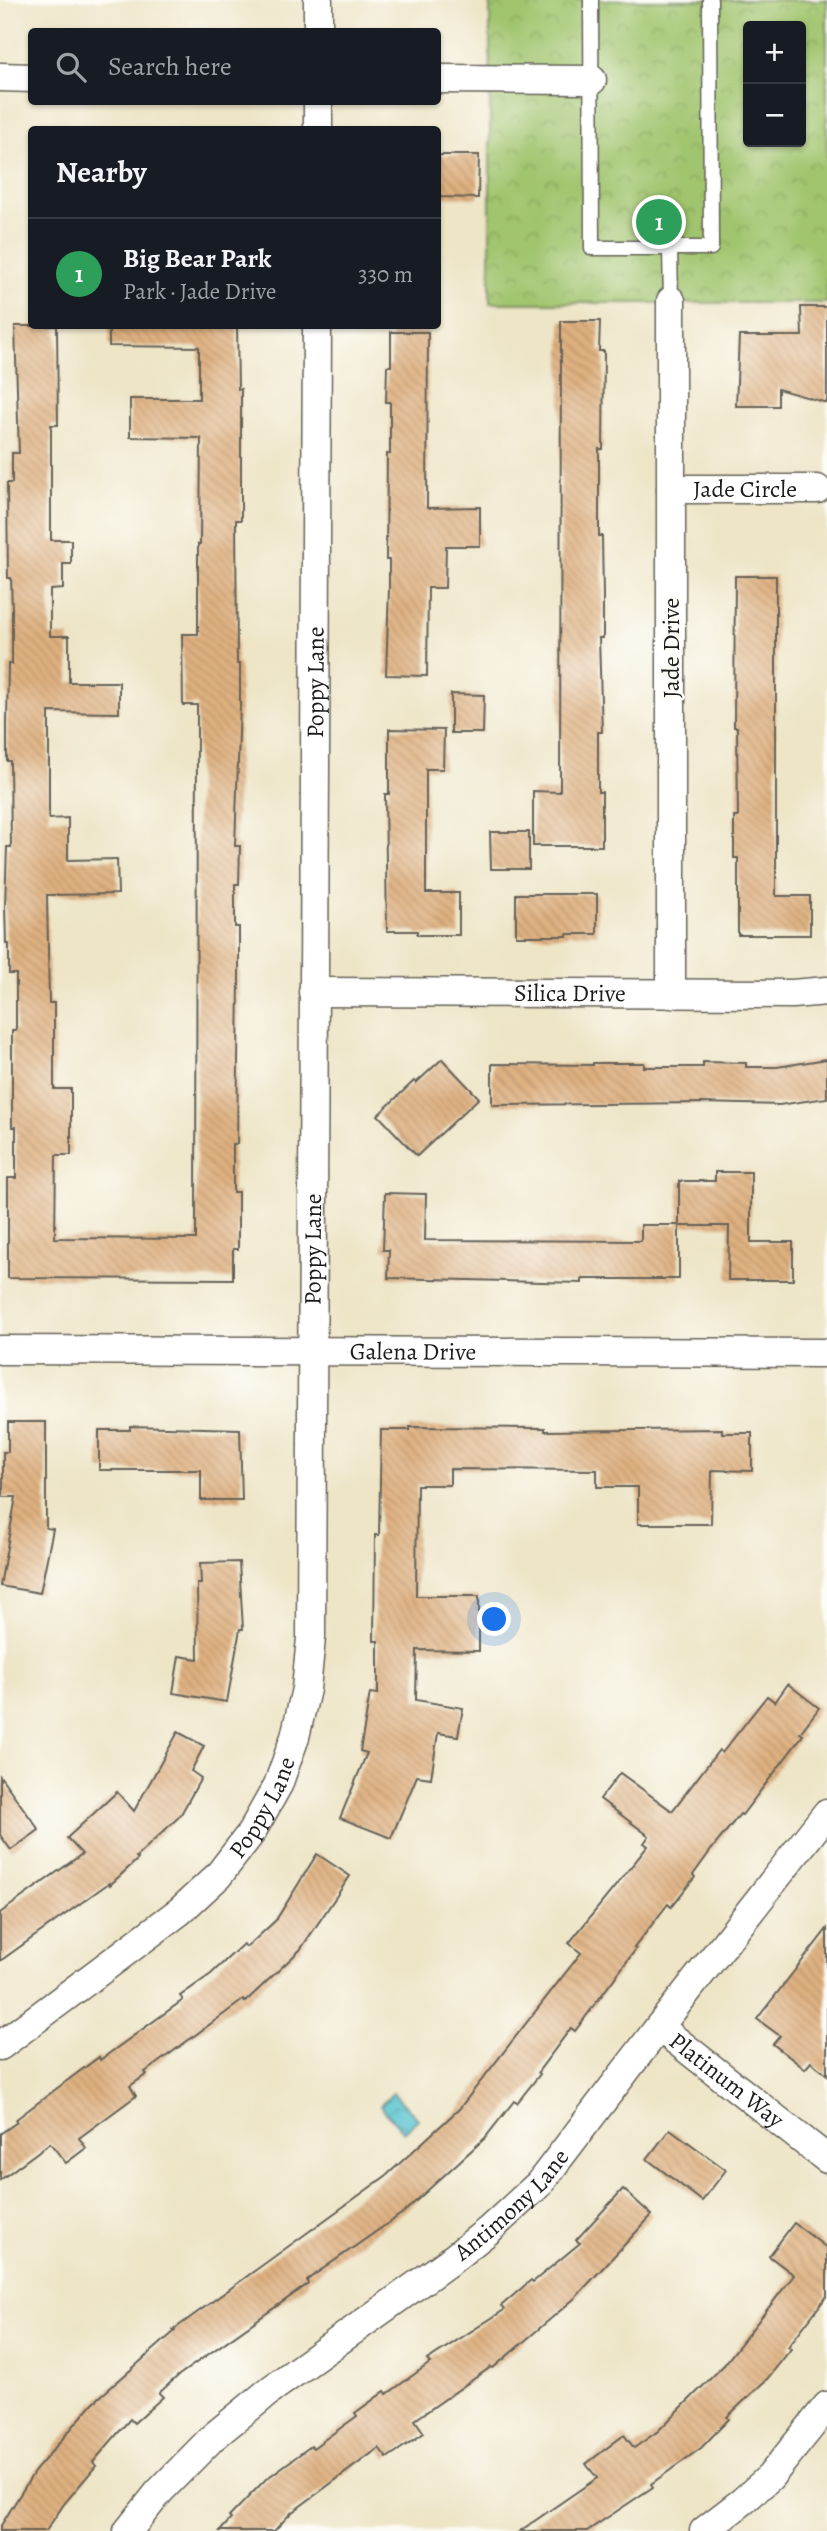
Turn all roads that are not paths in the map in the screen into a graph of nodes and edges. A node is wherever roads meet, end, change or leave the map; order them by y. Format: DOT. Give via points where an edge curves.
graph roads {
  1 [pos="318,0"];
  2 [pos="592,0"];
  3 [pos="710,0"];
  4 [pos="318,28"];
  5 [pos="0,78"];
  6 [pos="28,78"];
  7 [pos="441,79"];
  8 [pos="592,80"];
  9 [pos="318,105"];
  10 [pos="318,126"];
  11 [pos="670,248"];
  12 [pos="671,301"];
  13 [pos="317,329"];
  14 [pos="671,489"];
  15 [pos="817,489"];
  16 [pos="827,991"];
  17 [pos="313,992"];
  18 [pos="671,995"];
  19 [pos="0,1350"];
  20 [pos="312,1351"];
  21 [pos="827,1353"];
  22 [pos="827,1813"];
  23 [pos="659,2027"];
  24 [pos="0,2046"];
  25 [pos="827,2159"];
  26 [pos="827,2406"];
  27 [pos="128,2531"];
  28 [pos="704,2531"];
  1 -- 4 [label="street"];
  2 -- 8 [label="lane"];
  3 -- 11 [label="lane" via="711,248"];
  5 -- 6 [label="street"];
  7 -- 8 [label="street"];
  8 -- 11 [label="lane" via="592,248"];
  9 -- 10 [label="street"];
  11 -- 12 [label="lane"];
  12 -- 14 [label="street, Jade Drive"];
  13 -- 17 [label="street, Poppy Lane"];
  14 -- 15 [label="street, Jade Circle"];
  14 -- 18 [label="street, Jade Drive"];
  16 -- 18 [label="street, Silica Drive"];
  17 -- 18 [label="street, Silica Drive"];
  17 -- 20 [label="street, Poppy Lane"];
  19 -- 20 [label="street, Galena Drive"];
  20 -- 21 [label="street, Galena Drive"];
  20 -- 24 [label="street, Poppy Lane" via="310,1638 306,1689 278,1785 251,1833 218,1876 180,1911"];
  22 -- 23 [label="street, Antimony Lane"];
  23 -- 25 [label="street, Platinum Way"];
  23 -- 27 [label="street, Antimony Lane" via="540,2184 450,2261 273,2388 213,2437"];
  26 -- 28 [label="street" via="770,2477"];
}
